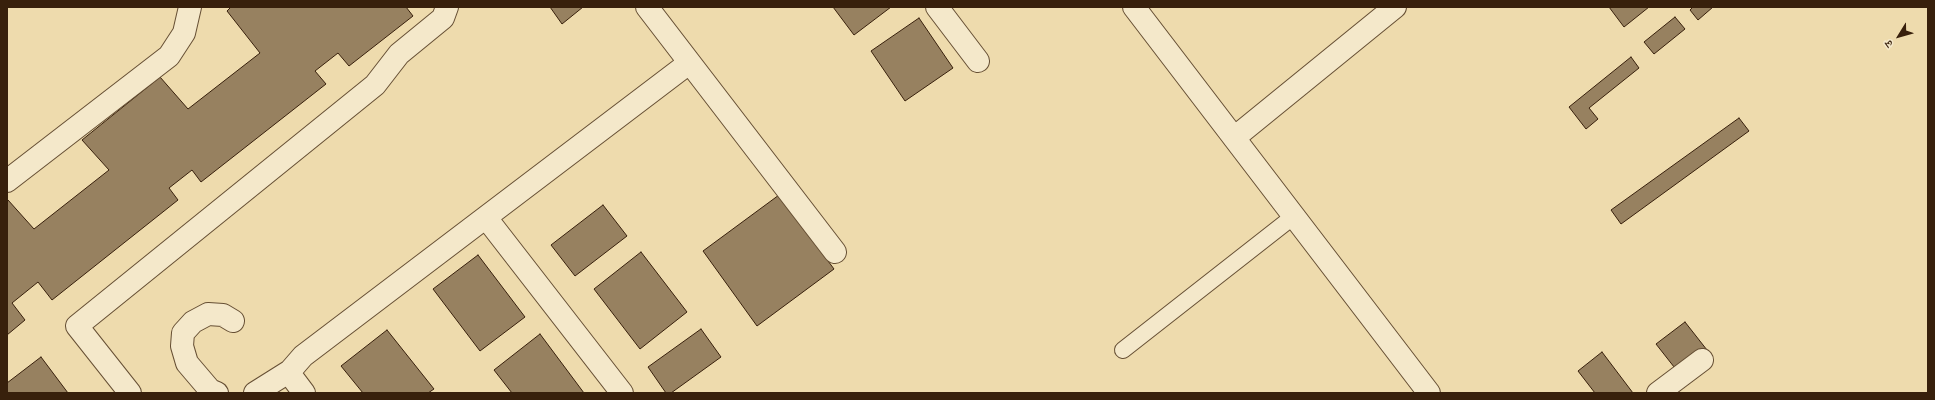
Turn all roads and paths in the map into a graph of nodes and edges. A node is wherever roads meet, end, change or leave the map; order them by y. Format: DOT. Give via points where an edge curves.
graph roads {
  1 [pos="190,7"];
  2 [pos="447,7"];
  3 [pos="647,7"];
  4 [pos="937,7"];
  5 [pos="1395,7"];
  6 [pos="1143,10"];
  7 [pos="978,61"];
  8 [pos="689,63"];
  9 [pos="1234,138"];
  10 [pos="7,181"];
  11 [pos="1294,216"];
  12 [pos="486,219"];
  13 [pos="835,252"];
  14 [pos="233,321"];
  15 [pos="1123,350"];
  16 [pos="1702,360"];
  17 [pos="290,371"];
  18 [pos="130,393"];
  19 [pos="218,393"];
  20 [pos="255,393"];
  21 [pos="304,393"];
  22 [pos="622,393"];
  23 [pos="1429,393"];
  24 [pos="1658,393"];
  1 -- 10 [label="street" via="184,33 169,56"];
  2 -- 18 [label="street" via="443,18 399,54 375,85 77,326"];
  3 -- 8 [label="street"];
  4 -- 7 [label="street"];
  5 -- 9 [label="street"];
  6 -- 9 [label="street"];
  8 -- 12 [label="street"];
  8 -- 13 [label="street"];
  9 -- 11 [label="street"];
  11 -- 15 [label="lane"];
  11 -- 23 [label="street"];
  12 -- 17 [label="street" via="303,356"];
  12 -- 22 [label="street"];
  14 -- 19 [label="street" via="223,315 208,314 193,322 183,333 182,346 187,362 210,390"];
  16 -- 24 [label="street"];
  17 -- 20 [label="street"];
  17 -- 21 [label="street"];
}
